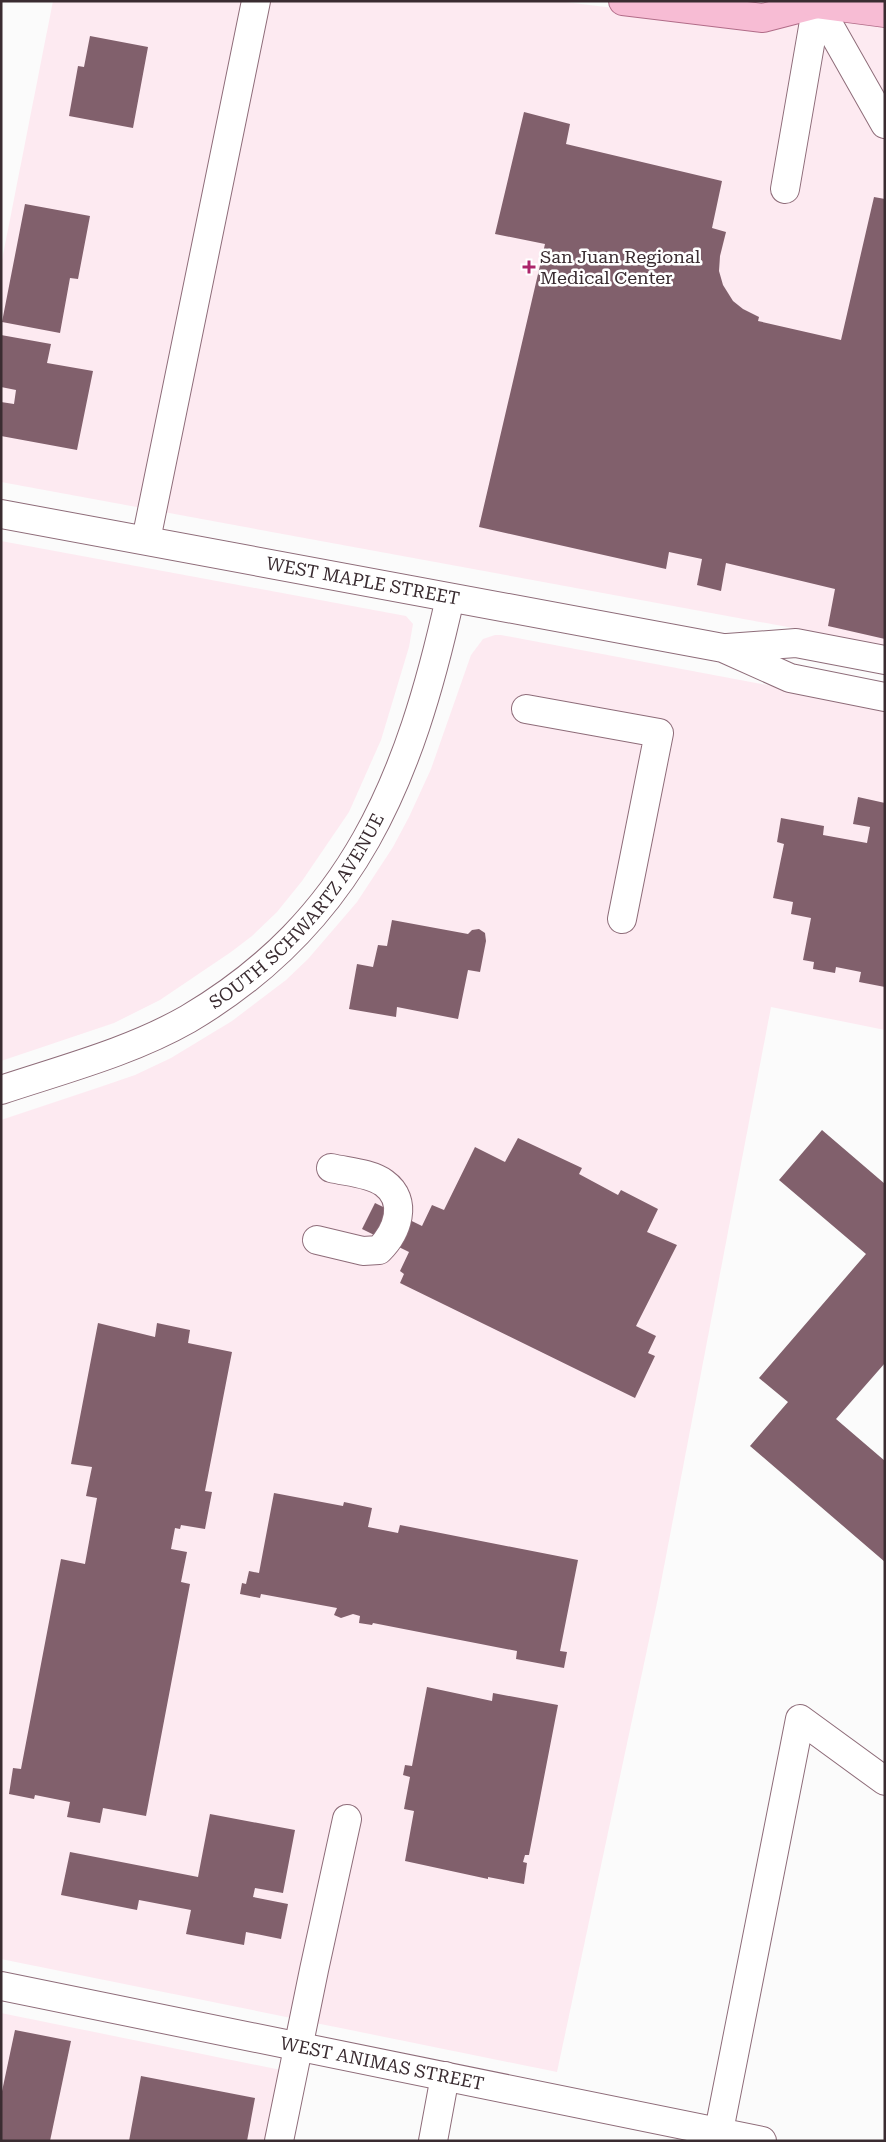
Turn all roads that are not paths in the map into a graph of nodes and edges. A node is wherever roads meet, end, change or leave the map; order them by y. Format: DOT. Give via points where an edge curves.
graph roads {
  1 [pos="256,1"];
  2 [pos="623,1"];
  3 [pos="814,3"];
  4 [pos="885,13"];
  5 [pos="885,124"];
  6 [pos="785,190"];
  7 [pos="1,514"];
  8 [pos="146,540"];
  9 [pos="450,598"];
  10 [pos="723,648"];
  11 [pos="885,660"];
  12 [pos="885,697"];
  13 [pos="526,709"];
  14 [pos="622,919"];
  15 [pos="1,1090"];
  16 [pos="331,1168"];
  17 [pos="317,1240"];
  18 [pos="885,1782"];
  19 [pos="347,1820"];
  20 [pos="1,1986"];
  21 [pos="298,2046"];
  22 [pos="445,2076"];
  23 [pos="718,2136"];
  24 [pos="279,2141"];
  25 [pos="432,2141"];
  26 [pos="762,2141"];
  1 -- 8 [label="street"];
  2 -- 3 [label="main road" via="763,18"];
  3 -- 4 [label="main road"];
  3 -- 5 [label="street"];
  3 -- 6 [label="street"];
  7 -- 8 [label="street, WEST MAPLE STREET"];
  8 -- 9 [label="street, WEST MAPLE STREET"];
  9 -- 10 [label="street, WEST MAPLE STREET"];
  9 -- 15 [label="street, SOUTH SCHWARTZ AVENUE" via="422,708 392,789 352,863 312,917 242,983 188,1018 97,1058"];
  10 -- 11 [label="street, WEST MAPLE STREET" via="796,643"];
  10 -- 12 [label="street, WEST MAPLE STREET" via="790,678"];
  13 -- 14 [label="street" via="659,733"];
  16 -- 17 [label="street" via="365,1175 384,1183 397,1199 399,1215 395,1229 379,1250 363,1252"];
  18 -- 23 [label="street" via="800,1719"];
  19 -- 21 [label="street"];
  20 -- 21 [label="street, WEST ANIMAS STREET"];
  21 -- 22 [label="street, WEST ANIMAS STREET"];
  21 -- 24 [label="street"];
  22 -- 23 [label="street, WEST ANIMAS STREET"];
  22 -- 25 [label="street"];
  23 -- 26 [label="street, WEST ANIMAS STREET"];
}
